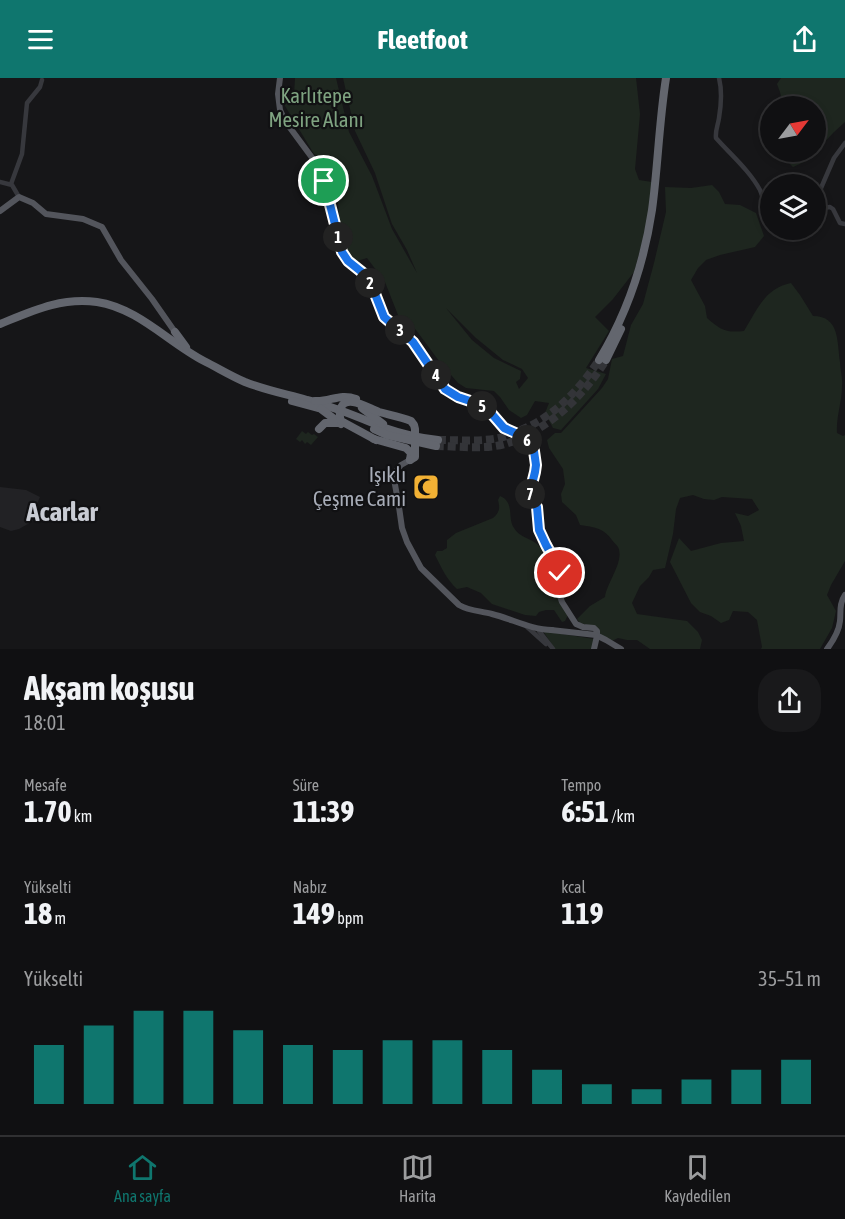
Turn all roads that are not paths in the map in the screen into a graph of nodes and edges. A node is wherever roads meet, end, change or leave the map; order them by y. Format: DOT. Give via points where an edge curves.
graph roads {
  1 [pos="280,78"];
  2 [pos="667,78"];
  3 [pos="719,78"];
  4 [pos="42,80"];
  5 [pos="845,143"];
  6 [pos="826,176"];
  7 [pos="0,182"];
  8 [pos="11,184"];
  9 [pos="760,190"];
  10 [pos="19,197"];
  11 [pos="826,208"];
  12 [pos="0,211"];
  13 [pos="845,224"];
  14 [pos="0,325"];
  15 [pos="176,340"];
  16 [pos="603,360"];
  17 [pos="308,400"];
  18 [pos="354,402"];
  19 [pos="324,411"];
  20 [pos="386,414"];
  21 [pos="343,423"];
  22 [pos="390,433"];
  23 [pos="437,443"];
  24 [pos="412,457"];
  25 [pos="407,543"];
  26 [pos="425,572"];
  27 [pos="845,595"];
  28 [pos="521,623"];
  29 [pos="539,628"];
  30 [pos="596,636"];
  31 [pos="551,649"];
  32 [pos="621,649"];
  33 [pos="827,649"];
  1 -- 30 [label="main road" via="280,110 324,181 342,252 370,281 384,317 413,342 445,389 479,404 504,428 531,443 536,465 531,498 537,507 539,530 559,569 562,602 576,624"];
  2 -- 16 [label="highway" via="658,194 648,251 628,314"];
  3 -- 9 [label="street" via="716,138"];
  4 -- 8 [label="street" via="27,103 22,154"];
  5 -- 6 [label="street"];
  7 -- 8 [label="street"];
  8 -- 10 [label="street"];
  10 -- 12 [label="main road"];
  10 -- 15 [label="main road" via="46,214 83,219 102,227"];
  11 -- 13 [label="street" via="833,209 840,223"];
  14 -- 15 [label="highway" via="57,306 96,305 118,311"];
  15 -- 17 [label="highway" via="193,354 246,382"];
  15 -- 19 [label="highway" via="203,364 246,387"];
  17 -- 20 [label="highway" via="345,396"];
  17 -- 22 [label="highway"];
  18 -- 20 [label="highway"];
  18 -- 21 [label="highway" via="341,407"];
  18 -- 22 [label="highway"];
  19 -- 21 [label="highway"];
  19 -- 21 [label="highway" via="325,420 318,429 325,423"];
  19 -- 22 [label="highway"];
  20 -- 24 [label="highway" via="414,425"];
  21 -- 22 [label="highway"];
  21 -- 24 [label="highway" via="376,440 406,448"];
  22 -- 23 [label="highway"];
  24 -- 25 [label="main road" via="397,470 394,479"];
  25 -- 26 [label="main road"];
  25 -- 26 [label="main road"];
  26 -- 28 [label="main road" via="464,608"];
  27 -- 33 [label="main road" via="838,628"];
  28 -- 29 [label="main road"];
  28 -- 31 [label="street"];
  29 -- 30 [label="main road"];
  29 -- 31 [label="street"];
  30 -- 32 [label="main road"];
}
